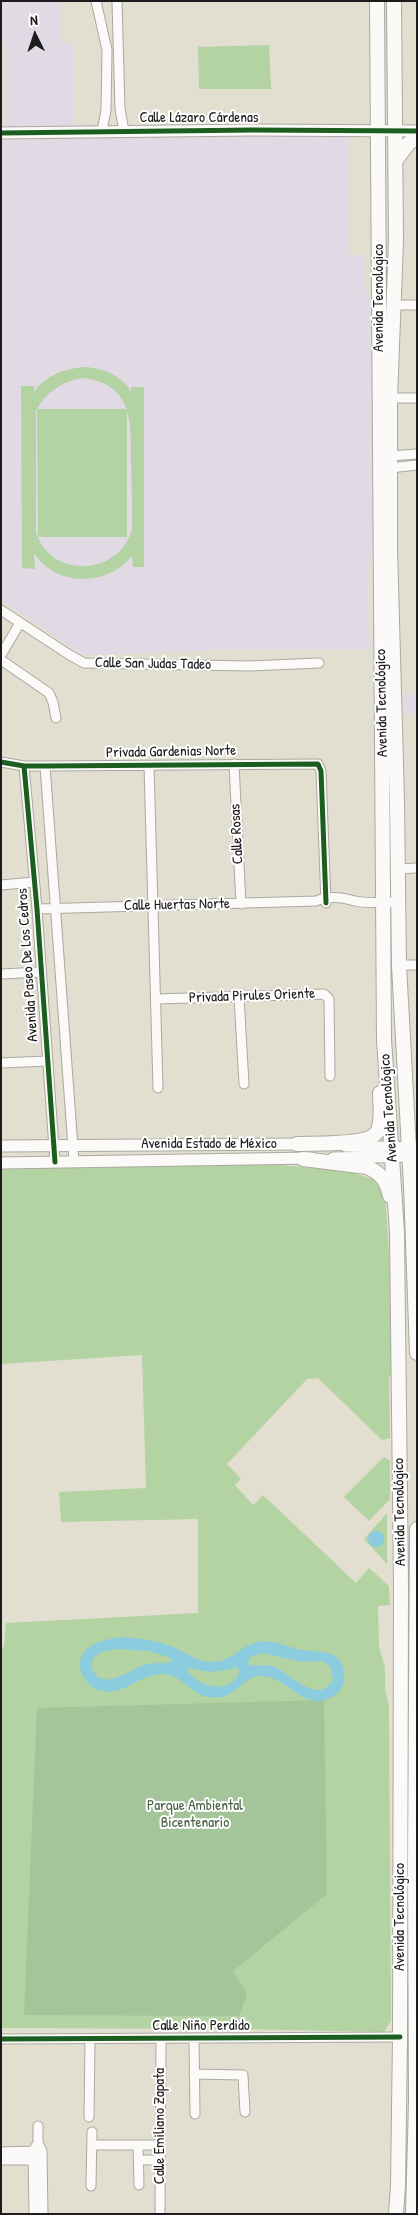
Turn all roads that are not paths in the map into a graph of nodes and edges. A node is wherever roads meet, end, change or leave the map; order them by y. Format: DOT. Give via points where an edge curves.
graph roads {
  1 [pos="96,1"];
  2 [pos="117,1"];
  3 [pos="377,1"];
  4 [pos="394,1"];
  5 [pos="377,60"];
  6 [pos="396,60"];
  7 [pos="120,109"];
  8 [pos="106,110"];
  9 [pos="377,130"];
  10 [pos="102,131"];
  11 [pos="124,131"];
  12 [pos="397,131"];
  13 [pos="417,131"];
  14 [pos="1,132"];
  15 [pos="417,137"];
  16 [pos="396,161"];
  17 [pos="396,241"];
  18 [pos="378,242"];
  19 [pos="394,305"];
  20 [pos="417,305"];
  21 [pos="390,398"];
  22 [pos="417,398"];
  23 [pos="417,454"];
  24 [pos="396,461"];
  25 [pos="417,465"];
  26 [pos="1,610"];
  27 [pos="20,623"];
  28 [pos="1,655"];
  29 [pos="1,660"];
  30 [pos="319,663"];
  31 [pos="56,718"];
  32 [pos="1,762"];
  33 [pos="234,764"];
  34 [pos="24,766"];
  35 [pos="45,766"];
  36 [pos="149,766"];
  37 [pos="417,868"];
  38 [pos="397,869"];
  39 [pos="34,882"];
  40 [pos="1,884"];
  41 [pos="323,900"];
  42 [pos="383,902"];
  43 [pos="398,902"];
  44 [pos="240,904"];
  45 [pos="154,906"];
  46 [pos="56,908"];
  47 [pos="37,909"];
  48 [pos="399,965"];
  49 [pos="417,965"];
  50 [pos="41,972"];
  51 [pos="1,974"];
  52 [pos="239,997"];
  53 [pos="156,999"];
  54 [pos="384,1040"];
  55 [pos="47,1061"];
  56 [pos="1,1063"];
  57 [pos="330,1076"];
  58 [pos="244,1084"];
  59 [pos="158,1088"];
  60 [pos="54,1144"];
  61 [pos="74,1144"];
  62 [pos="297,1144"];
  63 [pos="1,1146"];
  64 [pos="413,1152"];
  65 [pos="392,1153"];
  66 [pos="303,1159"];
  67 [pos="74,1161"];
  68 [pos="55,1162"];
  69 [pos="1,1163"];
  70 [pos="414,1181"];
  71 [pos="397,1232"];
  72 [pos="417,1353"];
  73 [pos="417,1529"];
  74 [pos="416,1903"];
  75 [pos="399,1904"];
  76 [pos="400,2037"];
  77 [pos="417,2038"];
  78 [pos="1,2039"];
  79 [pos="90,2039"];
  80 [pos="161,2039"];
  81 [pos="194,2039"];
  82 [pos="194,2074"];
  83 [pos="400,2102"];
  84 [pos="416,2102"];
  85 [pos="245,2112"];
  86 [pos="195,2114"];
  87 [pos="89,2117"];
  88 [pos="38,2126"];
  89 [pos="92,2132"];
  90 [pos="92,2145"];
  91 [pos="138,2145"];
  92 [pos="160,2145"];
  93 [pos="1,2152"];
  94 [pos="38,2153"];
  95 [pos="1,2160"];
  96 [pos="139,2160"];
  97 [pos="160,2160"];
  98 [pos="139,2185"];
  99 [pos="91,2186"];
  100 [pos="34,2214"];
  101 [pos="43,2214"];
  102 [pos="160,2214"];
  103 [pos="396,2214"];
  104 [pos="413,2214"];
  1 -- 8 [label="street" via="107,50"];
  2 -- 7 [label="street"];
  3 -- 5 [label="main road, Avenida Tecnológico"];
  4 -- 6 [label="main road, Avenida Tecnológico"];
  5 -- 6 [label="main road"];
  5 -- 9 [label="main road, Avenida Tecnológico"];
  6 -- 12 [label="main road, Avenida Tecnológico"];
  7 -- 8 [label="street"];
  7 -- 11 [label="street"];
  8 -- 10 [label="street"];
  9 -- 11 [label="main road, Calle Lázaro Cárdenas"];
  9 -- 12 [label="main road, Calle Lázaro Cárdenas"];
  9 -- 18 [label="main road, Avenida Tecnológico"];
  10 -- 11 [label="main road, Calle Lázaro Cárdenas"];
  10 -- 14 [label="main road, Calle Lázaro Cárdenas"];
  12 -- 13 [label="main road, Calle Lázaro Cárdenas"];
  12 -- 16 [label="main road, Avenida Tecnológico"];
  15 -- 16 [label="main road"];
  16 -- 17 [label="main road, Avenida Tecnológico"];
  17 -- 18 [label="main road" via="385,238"];
  17 -- 19 [label="main road, Avenida Tecnológico"];
  18 -- 42 [label="main road, Avenida Tecnológico"];
  19 -- 20 [label="street"];
  19 -- 21 [label="main road, Avenida Tecnológico"];
  21 -- 22 [label="street"];
  21 -- 24 [label="main road, Avenida Tecnológico"];
  23 -- 24 [label="street"];
  24 -- 25 [label="street"];
  24 -- 38 [label="main road, Avenida Tecnológico" via="390,557"];
  26 -- 27 [label="street, Calle San Judas Tadeo"];
  27 -- 28 [label="street"];
  27 -- 30 [label="street, Calle San Judas Tadeo" via="90,664 249,666"];
  29 -- 31 [label="street" via="49,693"];
  32 -- 34 [label="street, Privada Gardenias Norte"];
  33 -- 36 [label="street, Privada Gardenias Norte"];
  33 -- 41 [label="street, Privada Gardenias Norte" via="318,764 321,769"];
  33 -- 44 [label="street, Calle Rosas"];
  34 -- 35 [label="street, Privada Gardenias Norte"];
  34 -- 39 [label="street, Avenida Paseo De Los Cedros"];
  35 -- 36 [label="street, Privada Gardenias Norte"];
  35 -- 46 [label="street"];
  36 -- 45 [label="street"];
  37 -- 38 [label="street"];
  38 -- 43 [label="main road, Avenida Tecnológico"];
  39 -- 40 [label="street"];
  39 -- 47 [label="street, Avenida Paseo De Los Cedros"];
  41 -- 42 [label="street, Calle Huertas Norte"];
  41 -- 44 [label="street, Calle Huertas Norte"];
  42 -- 43 [label="street, Calle Huertas Norte"];
  42 -- 54 [label="main road, Avenida Tecnológico"];
  43 -- 48 [label="main road, Avenida Tecnológico"];
  44 -- 45 [label="street, Calle Huertas Norte"];
  45 -- 46 [label="street, Calle Huertas Norte"];
  45 -- 53 [label="street"];
  46 -- 47 [label="street, Calle Huertas Norte"];
  46 -- 61 [label="street"];
  47 -- 50 [label="street, Avenida Paseo De Los Cedros"];
  48 -- 49 [label="street"];
  48 -- 64 [label="main road, Avenida Tecnológico"];
  50 -- 51 [label="street"];
  50 -- 55 [label="street, Avenida Paseo De Los Cedros"];
  52 -- 53 [label="street, Privada Pirules Oriente"];
  52 -- 57 [label="street, Privada Pirules Oriente" via="326,995 329,1000"];
  52 -- 58 [label="street"];
  53 -- 59 [label="street"];
  54 -- 62 [label="main road" via="376,1134 361,1141"];
  54 -- 65 [label="main road, Avenida Tecnológico"];
  55 -- 56 [label="street"];
  55 -- 60 [label="street, Avenida Paseo De Los Cedros"];
  60 -- 61 [label="main road, Avenida Estado de México"];
  60 -- 63 [label="main road, Avenida Estado de México"];
  60 -- 68 [label="street, Avenida Paseo De Los Cedros"];
  61 -- 62 [label="main road, Avenida Estado de México"];
  61 -- 67 [label="street"];
  62 -- 65 [label="main road, Avenida Estado de México"];
  64 -- 65 [label="main road, Avenida Estado de México"];
  64 -- 70 [label="main road, Avenida Tecnológico"];
  65 -- 66 [label="main road, Avenida Estado de México"];
  65 -- 71 [label="main road, Avenida Tecnológico"];
  66 -- 67 [label="main road, Avenida Estado de México"];
  66 -- 71 [label="main road" via="357,1164 375,1170 388,1188"];
  67 -- 68 [label="main road, Avenida Estado de México"];
  68 -- 69 [label="main road, Avenida Estado de México"];
  70 -- 72 [label="main road, Avenida Tecnológico"];
  71 -- 75 [label="main road, Avenida Tecnológico" via="401,1585"];
  73 -- 74 [label="main road, Avenida Tecnológico"];
  74 -- 75 [label="main road"];
  74 -- 77 [label="main road, Avenida Tecnológico"];
  75 -- 76 [label="main road, Avenida Tecnológico"];
  76 -- 81 [label="street, Calle Niño Perdido"];
  76 -- 83 [label="main road, Avenida Tecnológico"];
  77 -- 84 [label="main road, Avenida Tecnológico"];
  78 -- 79 [label="street, Calle Niño Perdido"];
  79 -- 80 [label="street, Calle Niño Perdido"];
  79 -- 87 [label="street"];
  80 -- 81 [label="street, Calle Niño Perdido"];
  80 -- 92 [label="street, Calle Emiliano Zapata"];
  81 -- 82 [label="street"];
  82 -- 85 [label="street" via="243,2075"];
  82 -- 86 [label="street"];
  83 -- 84 [label="main road"];
  83 -- 103 [label="main road, Avenida Tecnológico"];
  84 -- 104 [label="main road, Avenida Tecnológico"];
  88 -- 94 [label="street"];
  89 -- 90 [label="street"];
  90 -- 91 [label="street"];
  90 -- 99 [label="street"];
  91 -- 92 [label="street"];
  91 -- 96 [label="street"];
  92 -- 97 [label="street, Calle Emiliano Zapata"];
  93 -- 94 [label="street"];
  94 -- 95 [label="street"];
  94 -- 100 [label="street"];
  94 -- 101 [label="street"];
  96 -- 97 [label="street"];
  96 -- 98 [label="street"];
  97 -- 102 [label="street, Calle Emiliano Zapata"];
}
